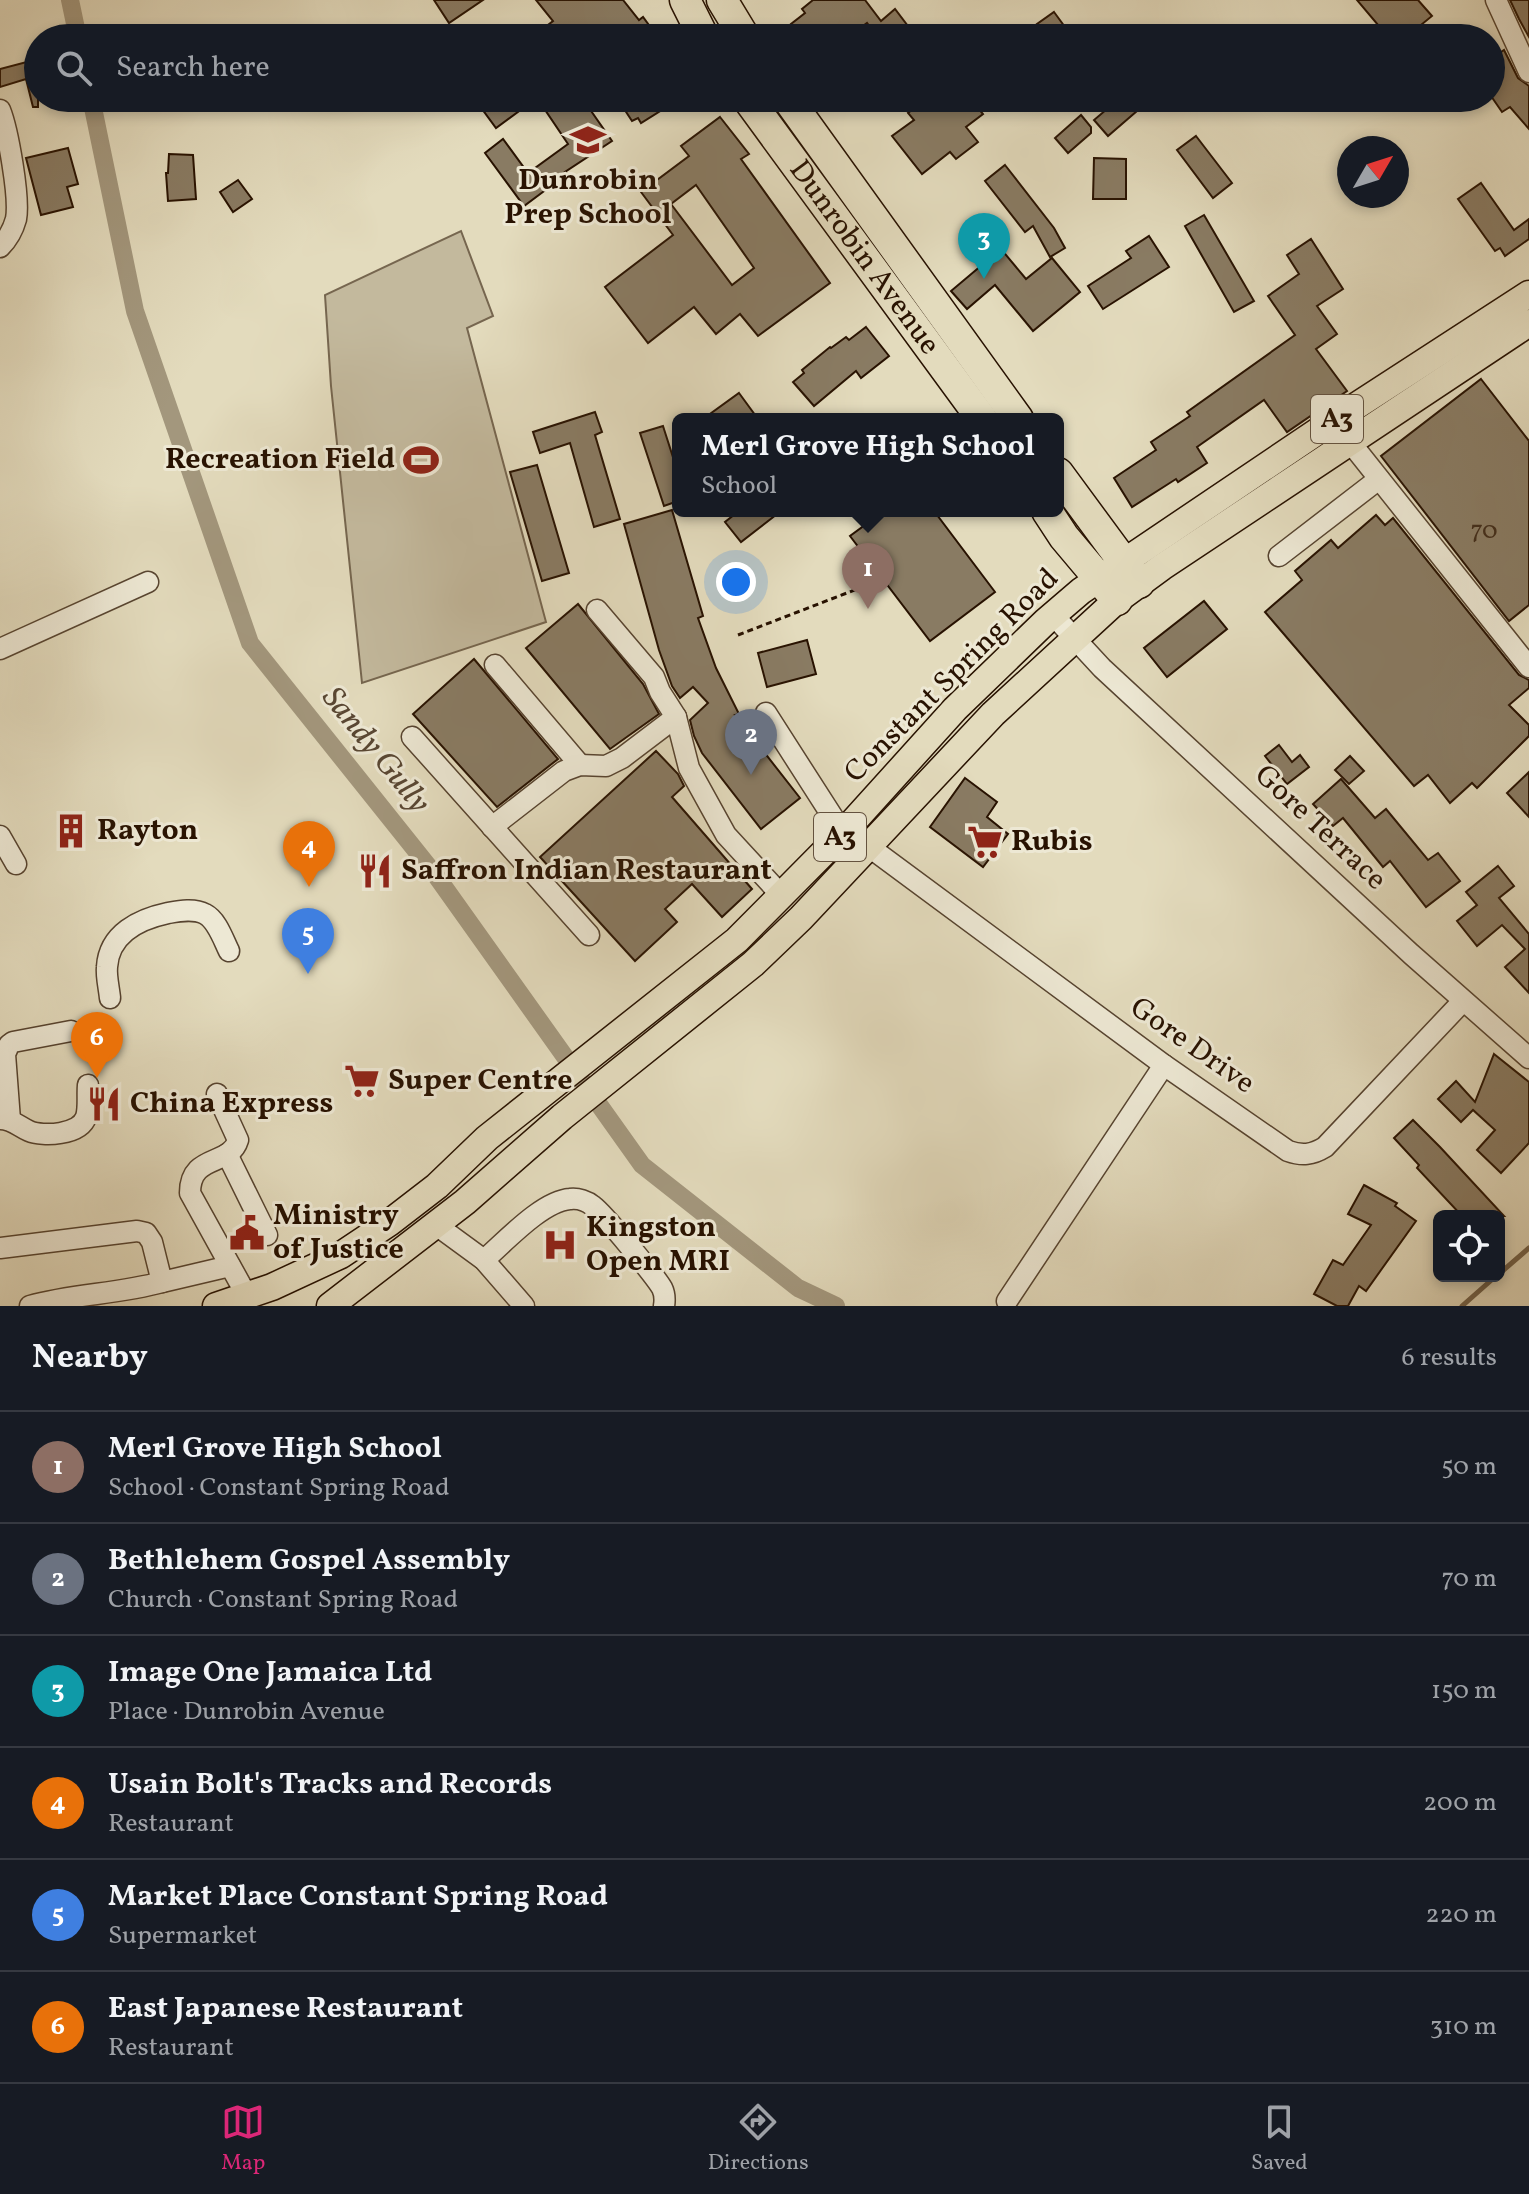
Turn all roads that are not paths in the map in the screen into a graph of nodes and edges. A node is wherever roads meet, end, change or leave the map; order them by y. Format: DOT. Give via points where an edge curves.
graph roads {
  1 [pos="685,0"];
  2 [pos="722,0"];
  3 [pos="1496,0"];
  4 [pos="697,24"];
  5 [pos="737,24"];
  6 [pos="1529,72"];
  7 [pos="0,110"];
  8 [pos="757,112"];
  9 [pos="797,112"];
  10 [pos="0,247"];
  11 [pos="1529,294"];
  12 [pos="1529,323"];
  13 [pos="978,413"];
  14 [pos="1014,413"];
  15 [pos="1350,442"];
  16 [pos="1379,479"];
  17 [pos="1064,483"];
  18 [pos="1051,517"];
  19 [pos="1279,556"];
  20 [pos="1120,580"];
  21 [pos="148,582"];
  22 [pos="597,610"];
  23 [pos="1053,615"];
  24 [pos="1074,639"];
  25 [pos="0,649"];
  26 [pos="495,665"];
  27 [pos="1529,667"];
  28 [pos="766,713"];
  29 [pos="676,717"];
  30 [pos="412,737"];
  31 [pos="580,765"];
  32 [pos="492,827"];
  33 [pos="843,833"];
  34 [pos="0,836"];
  35 [pos="868,846"];
  36 [pos="16,864"];
  37 [pos="783,897"];
  38 [pos="589,935"];
  39 [pos="229,951"];
  40 [pos="110,998"];
  41 [pos="1463,1001"];
  42 [pos="71,1031"];
  43 [pos="1529,1058"];
  44 [pos="1164,1065"];
  45 [pos="88,1085"];
  46 [pos="217,1094"];
  47 [pos="5,1120"];
  48 [pos="227,1154"];
  49 [pos="444,1224"];
  50 [pos="267,1235"];
  51 [pos="0,1248"];
  52 [pos="484,1260"];
  53 [pos="230,1266"];
  54 [pos="162,1282"];
  55 [pos="132,1290"];
  56 [pos="262,1297"];
  57 [pos="1007,1301"];
  58 [pos="30,1306"];
  59 [pos="109,1306"];
  60 [pos="216,1306"];
  61 [pos="330,1306"];
  62 [pos="349,1306"];
  63 [pos="524,1306"];
  64 [pos="664,1306"];
  1 -- 4 [label="highway"];
  2 -- 5 [label="highway"];
  3 -- 6 [label="street"];
  7 -- 10 [label="street" via="16,191 16,217"];
  8 -- 13 [label="highway, Dunrobin Avenue"];
  9 -- 14 [label="highway, Dunrobin Avenue"];
  11 -- 20 [label="main road, Constant Spring Road / A3"];
  12 -- 15 [label="main road, Constant Spring Road / A3"];
  15 -- 16 [label="street"];
  15 -- 20 [label="main road, Constant Spring Road / A3"];
  16 -- 19 [label="street"];
  16 -- 27 [label="street"];
  17 -- 20 [label="highway"];
  18 -- 20 [label="highway" via="1064,537"];
  20 -- 23 [label="main road, Constant Spring Road / A3"];
  20 -- 24 [label="main road, Constant Spring Road / A3"];
  21 -- 25 [label="street"];
  22 -- 29 [label="street" via="654,677"];
  23 -- 24 [label="street, Gore Terrace"];
  23 -- 33 [label="main road, Constant Spring Road / A3" via="955,709"];
  24 -- 35 [label="main road, Constant Spring Road / A3" via="993,714"];
  24 -- 41 [label="street, Gore Terrace"];
  26 -- 31 [label="street"];
  28 -- 33 [label="street"];
  29 -- 31 [label="street" via="622,758 606,766"];
  29 -- 37 [label="street" via="689,768 726,835"];
  30 -- 32 [label="street"];
  31 -- 32 [label="street" via="564,771"];
  32 -- 38 [label="street"];
  33 -- 37 [label="main road, Constant Spring Road / A3"];
  34 -- 36 [label="street"];
  35 -- 44 [label="street, Gore Drive"];
  35 -- 49 [label="main road, Constant Spring Road / A3" via="753,964 562,1117"];
  37 -- 56 [label="main road, Constant Spring Road / A3" via="389,1223"];
  39 -- 40 [label="street" via="205,914 189,910 139,921 125,931 110,955"];
  41 -- 43 [label="street, Gore Terrace"];
  41 -- 44 [label="street, Gore Drive" via="1325,1147 1307,1154 1288,1151"];
  42 -- 47 [label="street" via="9,1045"];
  44 -- 57 [label="street"];
  45 -- 47 [label="street" via="86,1117 77,1127 35,1133"];
  46 -- 48 [label="street" via="238,1140"];
  48 -- 50 [label="street"];
  48 -- 53 [label="street" via="195,1171 190,1193"];
  49 -- 52 [label="street"];
  49 -- 61 [label="main road, Constant Spring Road / A3"];
  49 -- 62 [label="main road" via="425,1247"];
  51 -- 54 [label="street" via="137,1231 152,1242"];
  52 -- 63 [label="street"];
  52 -- 64 [label="street" via="545,1208 579,1199 593,1206 652,1275 662,1289"];
  53 -- 54 [label="street"];
  53 -- 56 [label="street"];
  54 -- 55 [label="street"];
  55 -- 58 [label="street"];
  55 -- 59 [label="street"];
  56 -- 60 [label="main road, A3"];
}
